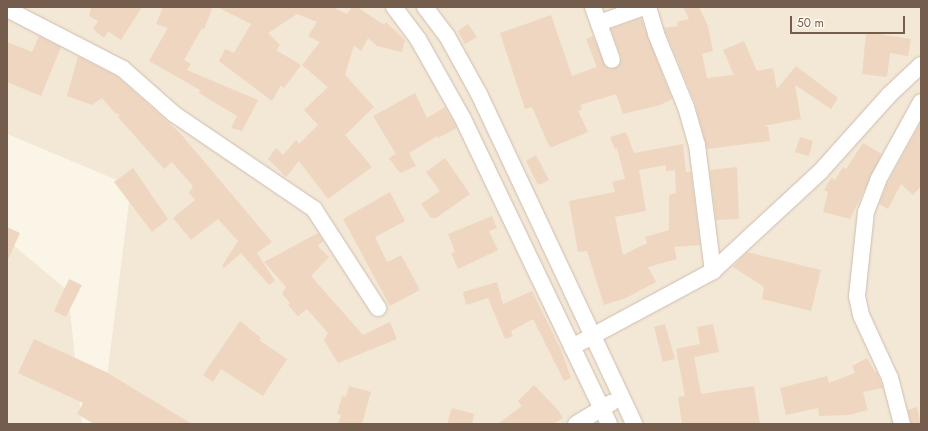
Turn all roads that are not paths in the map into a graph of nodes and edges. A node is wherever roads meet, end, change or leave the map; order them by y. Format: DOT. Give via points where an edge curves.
graph roads {
  1 [pos="394,7"];
  2 [pos="425,7"];
  3 [pos="593,7"];
  4 [pos="644,7"];
  5 [pos="648,7"];
  6 [pos="7,9"];
  7 [pos="599,23"];
  8 [pos="612,60"];
  9 [pos="921,65"];
  10 [pos="921,102"];
  11 [pos="713,271"];
  12 [pos="378,308"];
  13 [pos="594,336"];
  14 [pos="572,347"];
  15 [pos="622,398"];
  16 [pos="601,408"];
  17 [pos="576,424"];
  18 [pos="608,424"];
  19 [pos="634,424"];
  20 [pos="902,424"];
  1 -- 14 [label="street" via="418,39 463,118"];
  2 -- 13 [label="street" via="447,36 479,94"];
  3 -- 7 [label="street"];
  4 -- 7 [label="street"];
  5 -- 11 [label="street" via="656,34 686,107 697,145"];
  6 -- 12 [label="street" via="123,69 174,114 314,209"];
  7 -- 8 [label="street"];
  9 -- 11 [label="street" via="889,95 820,172"];
  10 -- 20 [label="street" via="878,180 866,212 857,296 861,314 890,378"];
  11 -- 13 [label="street"];
  13 -- 14 [label="street"];
  13 -- 15 [label="street"];
  14 -- 16 [label="street"];
  15 -- 16 [label="street"];
  15 -- 19 [label="street"];
  16 -- 17 [label="street"];
  16 -- 18 [label="street"];
}
